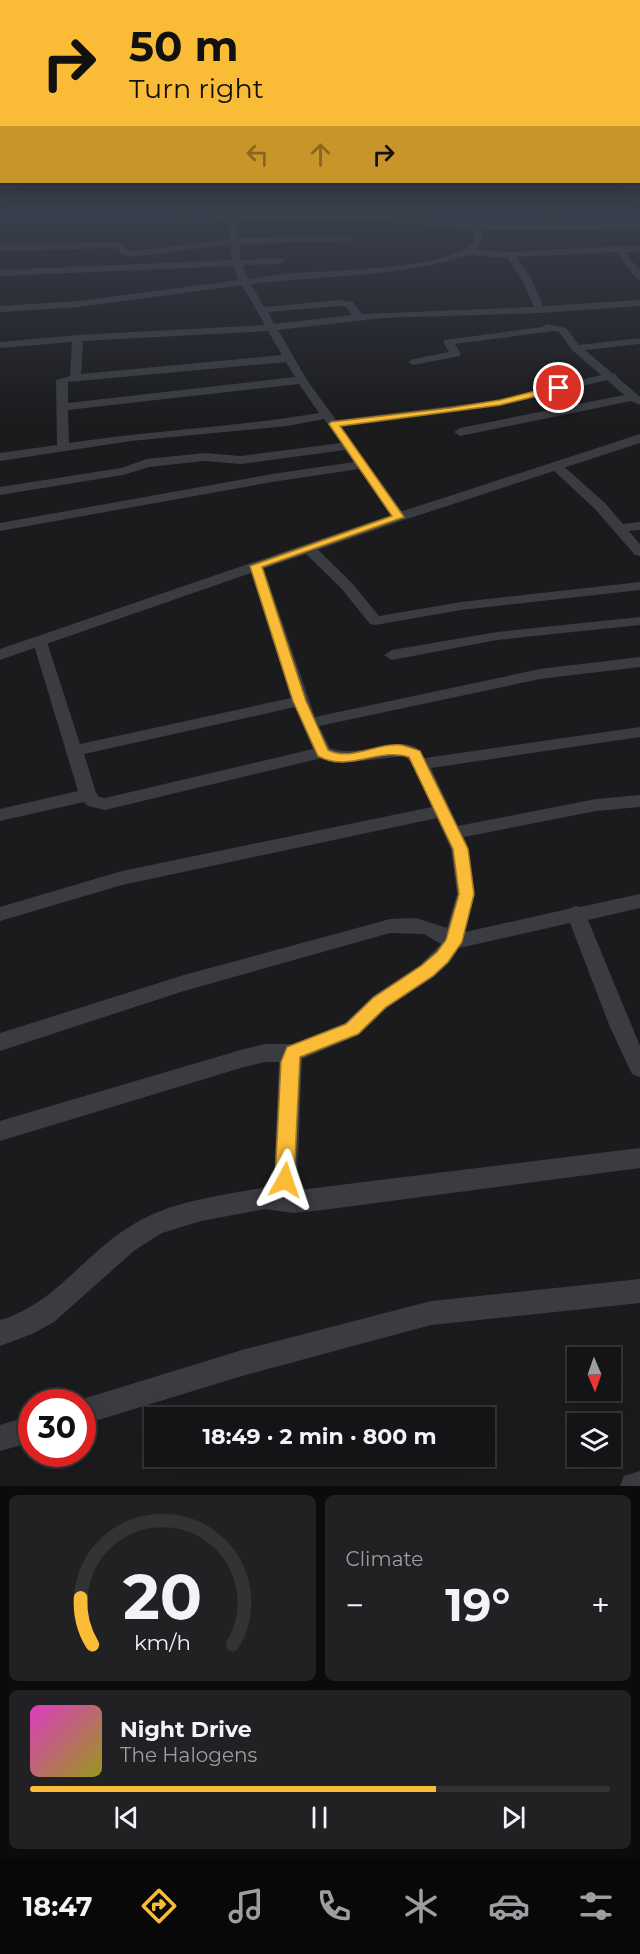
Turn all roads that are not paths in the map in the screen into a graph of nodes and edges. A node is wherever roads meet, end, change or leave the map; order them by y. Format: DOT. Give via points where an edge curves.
graph roads {
  1 [pos="258,280"];
  2 [pos="527,280"];
  3 [pos="245,282"];
  4 [pos="640,303"];
  5 [pos="0,309"];
  6 [pos="261,310"];
  7 [pos="535,310"];
  8 [pos="359,317"];
  9 [pos="270,328"];
  10 [pos="558,328"];
  11 [pos="78,338"];
  12 [pos="640,341"];
  13 [pos="0,345"];
  14 [pos="576,348"];
  15 [pos="289,358"];
  16 [pos="413,362"];
  17 [pos="612,376"];
  18 [pos="75,378"];
  19 [pos="302,380"];
  20 [pos="637,400"];
  21 [pos="64,407"];
  22 [pos="331,420"];
  23 [pos="460,432"];
  24 [pos="640,438"];
  25 [pos="348,446"];
  26 [pos="63,447"];
  27 [pos="0,457"];
  28 [pos="258,458"];
  29 [pos="361,465"];
  30 [pos="556,466"];
  31 [pos="272,477"];
  32 [pos="0,491"];
  33 [pos="399,517"];
  34 [pos="640,526"];
  35 [pos="0,527"];
  36 [pos="621,528"];
  37 [pos="308,548"];
  38 [pos="640,552"];
  39 [pos="256,566"];
  40 [pos="640,586"];
  41 [pos="640,621"];
  42 [pos="40,642"];
  43 [pos="0,655"];
  44 [pos="392,655"];
  45 [pos="640,662"];
  46 [pos="300,701"];
  47 [pos="310,723"];
  48 [pos="640,732"];
  49 [pos="74,751"];
  50 [pos="323,752"];
  51 [pos="421,764"];
  52 [pos="88,795"];
  53 [pos="640,801"];
  54 [pos="443,811"];
  55 [pos="0,815"];
  56 [pos="454,833"];
  57 [pos="640,901"];
  58 [pos="576,913"];
  59 [pos="0,914"];
  60 [pos="453,942"];
  61 [pos="0,1042"];
  62 [pos="294,1053"];
  63 [pos="640,1068"];
  64 [pos="0,1131"];
  65 [pos="640,1158"];
  66 [pos="265,1198"];
  67 [pos="640,1291"];
  68 [pos="0,1333"];
  69 [pos="96,1408"];
  70 [pos="18,1432"];
  71 [pos="0,1438"];
  72 [pos="640,1485"];
  73 [pos="634,1486"];
  1 -- 3 [label="street"];
  2 -- 7 [label="street"];
  3 -- 5 [label="street" via="79,304"];
  3 -- 6 [label="street"];
  4 -- 7 [label="street"];
  6 -- 8 [label="street" via="346,303"];
  6 -- 9 [label="street"];
  7 -- 8 [label="street"];
  7 -- 10 [label="street" via="539,324"];
  8 -- 9 [label="street"];
  9 -- 11 [label="street"];
  9 -- 15 [label="street"];
  10 -- 14 [label="street"];
  10 -- 16 [label="street" via="448,342 456,354"];
  11 -- 13 [label="street"];
  11 -- 18 [label="street"];
  12 -- 14 [label="street"];
  14 -- 17 [label="street"];
  15 -- 18 [label="street"];
  15 -- 19 [label="street"];
  17 -- 20 [label="street"];
  17 -- 22 [label="street" via="500,403"];
  18 -- 21 [label="street" via="62,380"];
  19 -- 21 [label="street"];
  19 -- 22 [label="street"];
  20 -- 23 [label="street"];
  21 -- 26 [label="street"];
  22 -- 25 [label="street"];
  22 -- 26 [label="street" via="158,434"];
  24 -- 30 [label="street"];
  25 -- 28 [label="street"];
  25 -- 29 [label="street"];
  26 -- 27 [label="street"];
  28 -- 31 [label="street"];
  28 -- 32 [label="street" via="204,457 147,464"];
  29 -- 31 [label="street"];
  29 -- 33 [label="street"];
  30 -- 33 [label="street"];
  30 -- 36 [label="street"];
  31 -- 35 [label="street"];
  33 -- 37 [label="street"];
  34 -- 36 [label="street"];
  36 -- 38 [label="street"];
  37 -- 39 [label="street"];
  37 -- 40 [label="street" via="375,621 461,606"];
  39 -- 42 [label="street"];
  39 -- 46 [label="street"];
  41 -- 44 [label="street" via="488,638"];
  42 -- 43 [label="street"];
  42 -- 49 [label="street"];
  45 -- 47 [label="street" via="540,674"];
  46 -- 47 [label="street"];
  46 -- 49 [label="street"];
  47 -- 50 [label="street"];
  48 -- 51 [label="street"];
  49 -- 52 [label="street"];
  50 -- 51 [label="street" via="346,758 399,749 415,754"];
  50 -- 52 [label="street" via="105,804 94,802"];
  51 -- 54 [label="street"];
  52 -- 55 [label="street"];
  53 -- 56 [label="street" via="596,805"];
  54 -- 56 [label="street"];
  54 -- 59 [label="street" via="122,878"];
  56 -- 60 [label="street" via="466,894"];
  57 -- 58 [label="street"];
  58 -- 60 [label="street"];
  58 -- 63 [label="street"];
  60 -- 61 [label="street" via="440,931 421,925 390,926 184,983"];
  60 -- 62 [label="street" via="427,971 380,1002 352,1029"];
  62 -- 64 [label="street" via="244,1058"];
  62 -- 66 [label="street" via="290,1062 285,1180 279,1191"];
  65 -- 66 [label="street" via="323,1199 293,1202"];
  66 -- 68 [label="street" via="160,1222 117,1248 48,1311"];
  67 -- 69 [label="street" via="431,1313 242,1363"];
  70 -- 71 [label="street"];
  72 -- 73 [label="street"];
}
